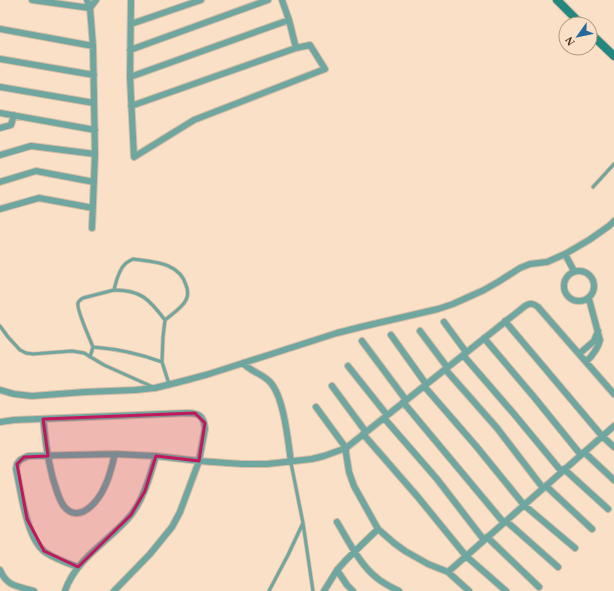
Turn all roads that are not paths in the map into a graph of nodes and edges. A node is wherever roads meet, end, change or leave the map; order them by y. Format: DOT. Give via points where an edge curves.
graph roads {
  1 [pos="32,0"];
  2 [pos="87,0"];
  3 [pos="96,0"];
  4 [pos="131,0"];
  5 [pos="201,0"];
  6 [pos="268,0"];
  7 [pos="282,0"];
  8 [pos="557,0"];
  9 [pos="90,8"];
  10 [pos="573,16"];
  11 [pos="289,20"];
  12 [pos="131,24"];
  13 [pos="0,29"];
  14 [pos="598,41"];
  15 [pos="93,46"];
  16 [pos="296,48"];
  17 [pos="130,50"];
  18 [pos="614,56"];
  19 [pos="0,60"];
  20 [pos="94,75"];
  21 [pos="130,77"];
  22 [pos="0,87"];
  23 [pos="94,103"];
  24 [pos="131,106"];
  25 [pos="0,113"];
  26 [pos="14,115"];
  27 [pos="0,128"];
  28 [pos="95,130"];
  29 [pos="95,154"];
  30 [pos="0,155"];
  31 [pos="614,164"];
  32 [pos="0,182"];
  33 [pos="94,182"];
  34 [pos="593,187"];
  35 [pos="93,208"];
  36 [pos="0,209"];
  37 [pos="614,221"];
  38 [pos="92,228"];
  39 [pos="565,254"];
  40 [pos="574,271"];
  41 [pos="114,290"];
  42 [pos="589,298"];
  43 [pos="166,320"];
  44 [pos="444,322"];
  45 [pos="505,322"];
  46 [pos="0,326"];
  47 [pos="420,331"];
  48 [pos="598,331"];
  49 [pos="391,335"];
  50 [pos="484,338"];
  51 [pos="362,341"];
  52 [pos="93,347"];
  53 [pos="464,354"];
  54 [pos="579,354"];
  55 [pos="90,357"];
  56 [pos="162,362"];
  57 [pos="586,362"];
  58 [pos="243,363"];
  59 [pos="348,366"];
  60 [pos="446,368"];
  61 [pos="169,384"];
  62 [pos="425,385"];
  63 [pos="332,386"];
  64 [pos="155,388"];
  65 [pos="0,390"];
  66 [pos="614,394"];
  67 [pos="405,401"];
  68 [pos="316,407"];
  69 [pos="385,417"];
  70 [pos="43,419"];
  71 [pos="0,422"];
  72 [pos="614,426"];
  73 [pos="365,433"];
  74 [pos="602,436"];
  75 [pos="614,447"];
  76 [pos="346,448"];
  77 [pos="583,453"];
  78 [pos="115,454"];
  79 [pos="48,456"];
  80 [pos="156,456"];
  81 [pos="200,461"];
  82 [pos="291,462"];
  83 [pos="563,471"];
  84 [pos="614,480"];
  85 [pos="544,487"];
  86 [pos="524,505"];
  87 [pos="608,509"];
  88 [pos="337,522"];
  89 [pos="505,522"];
  90 [pos="303,523"];
  91 [pos="378,529"];
  92 [pos="592,529"];
  93 [pos="486,539"];
  94 [pos="575,548"];
  95 [pos="355,551"];
  96 [pos="466,556"];
  97 [pos="78,567"];
  98 [pos="558,567"];
  99 [pos="0,570"];
  100 [pos="337,570"];
  101 [pos="448,572"];
  102 [pos="539,587"];
  103 [pos="34,591"];
  104 [pos="65,591"];
  105 [pos="114,591"];
  106 [pos="269,591"];
  107 [pos="313,591"];
  108 [pos="324,591"];
  109 [pos="353,591"];
  110 [pos="399,591"];
  111 [pos="469,591"];
  112 [pos="506,591"];
  1 -- 9 [label="street"];
  2 -- 9 [label="street"];
  3 -- 9 [label="street"];
  4 -- 12 [label="street"];
  5 -- 12 [label="street"];
  6 -- 17 [label="street"];
  7 -- 11 [label="street"];
  8 -- 10 [label="main road"];
  9 -- 15 [label="street"];
  11 -- 16 [label="street"];
  11 -- 21 [label="street"];
  12 -- 17 [label="street"];
  13 -- 15 [label="street"];
  14 -- 18 [label="main road"];
  15 -- 20 [label="street"];
  16 -- 24 [label="street"];
  16 -- 24 [label="street" via="310,45 325,69 194,120 134,157"];
  17 -- 21 [label="street"];
  19 -- 20 [label="street"];
  20 -- 23 [label="street"];
  21 -- 24 [label="street"];
  22 -- 23 [label="street"];
  23 -- 28 [label="street"];
  25 -- 26 [label="street"];
  26 -- 27 [label="street" via="11,125"];
  26 -- 28 [label="street"];
  28 -- 29 [label="street"];
  29 -- 30 [label="street" via="31,146"];
  29 -- 33 [label="street"];
  31 -- 34 [label="lane"];
  32 -- 33 [label="street" via="36,171"];
  33 -- 35 [label="street"];
  35 -- 36 [label="street" via="39,198"];
  35 -- 38 [label="street"];
  37 -- 39 [label="street"];
  39 -- 40 [label="street"];
  39 -- 58 [label="street" via="547,262 520,268 484,290 448,306 337,333"];
  40 -- 42 [label="street" via="586,272 593,279 595,287"];
  40 -- 42 [label="street" via="564,282 566,294 574,301 580,302"];
  41 -- 43 [label="lane" via="138,294 153,304"];
  41 -- 43 [label="lane" via="121,270 134,259 164,264 177,270 184,279 188,296"];
  41 -- 52 [label="lane" via="79,301 79,312"];
  42 -- 48 [label="street"];
  43 -- 56 [label="lane"];
  44 -- 53 [label="street"];
  45 -- 50 [label="street"];
  45 -- 54 [label="street" via="524,306 534,304"];
  45 -- 74 [label="street"];
  46 -- 55 [label="lane" via="20,350 26,353 72,351"];
  47 -- 60 [label="street"];
  48 -- 54 [label="street" via="594,341"];
  48 -- 57 [label="street" via="598,346"];
  49 -- 62 [label="street"];
  50 -- 53 [label="street"];
  50 -- 77 [label="street"];
  51 -- 67 [label="street"];
  52 -- 55 [label="lane"];
  52 -- 56 [label="lane" via="144,355"];
  53 -- 60 [label="street"];
  53 -- 83 [label="street"];
  54 -- 57 [label="street"];
  55 -- 64 [label="lane"];
  56 -- 61 [label="lane"];
  57 -- 66 [label="street"];
  58 -- 61 [label="street"];
  58 -- 82 [label="street" via="264,376 276,392 282,410"];
  59 -- 69 [label="street"];
  60 -- 62 [label="street"];
  60 -- 85 [label="street"];
  61 -- 64 [label="street"];
  62 -- 67 [label="street"];
  62 -- 86 [label="street"];
  63 -- 73 [label="street"];
  64 -- 65 [label="street" via="32,396"];
  67 -- 69 [label="street"];
  67 -- 89 [label="street"];
  68 -- 76 [label="street"];
  69 -- 73 [label="street"];
  69 -- 93 [label="street"];
  70 -- 71 [label="street"];
  70 -- 79 [label="street"];
  70 -- 81 [label="street" via="199,414 205,423"];
  72 -- 74 [label="street"];
  73 -- 76 [label="street"];
  73 -- 96 [label="street"];
  74 -- 75 [label="street"];
  74 -- 77 [label="street"];
  76 -- 82 [label="street" via="324,456"];
  76 -- 91 [label="street" via="349,472 354,486"];
  77 -- 83 [label="street"];
  77 -- 84 [label="street"];
  78 -- 79 [label="street"];
  78 -- 79 [label="street" via="105,487 98,499 90,508 75,514 63,505 58,495"];
  78 -- 80 [label="street"];
  79 -- 97 [label="street" via="28,456 17,464 27,519 31,532 44,551"];
  80 -- 81 [label="street"];
  80 -- 97 [label="street" via="151,476 131,515"];
  81 -- 82 [label="street" via="242,464"];
  81 -- 105 [label="street" via="172,527"];
  82 -- 90 [label="lane"];
  83 -- 85 [label="street"];
  83 -- 87 [label="street"];
  85 -- 86 [label="street"];
  85 -- 92 [label="street"];
  86 -- 89 [label="street"];
  86 -- 94 [label="street"];
  88 -- 95 [label="street"];
  89 -- 93 [label="street"];
  89 -- 98 [label="street"];
  90 -- 106 [label="lane"];
  90 -- 107 [label="lane"];
  91 -- 95 [label="street"];
  91 -- 101 [label="street" via="405,551"];
  93 -- 96 [label="street"];
  93 -- 102 [label="street"];
  95 -- 100 [label="street"];
  95 -- 110 [label="street" via="376,577"];
  96 -- 101 [label="street"];
  96 -- 112 [label="street"];
  97 -- 104 [label="street"];
  99 -- 103 [label="street" via="8,583"];
  100 -- 108 [label="street"];
  100 -- 109 [label="street"];
  101 -- 111 [label="street"];
}
